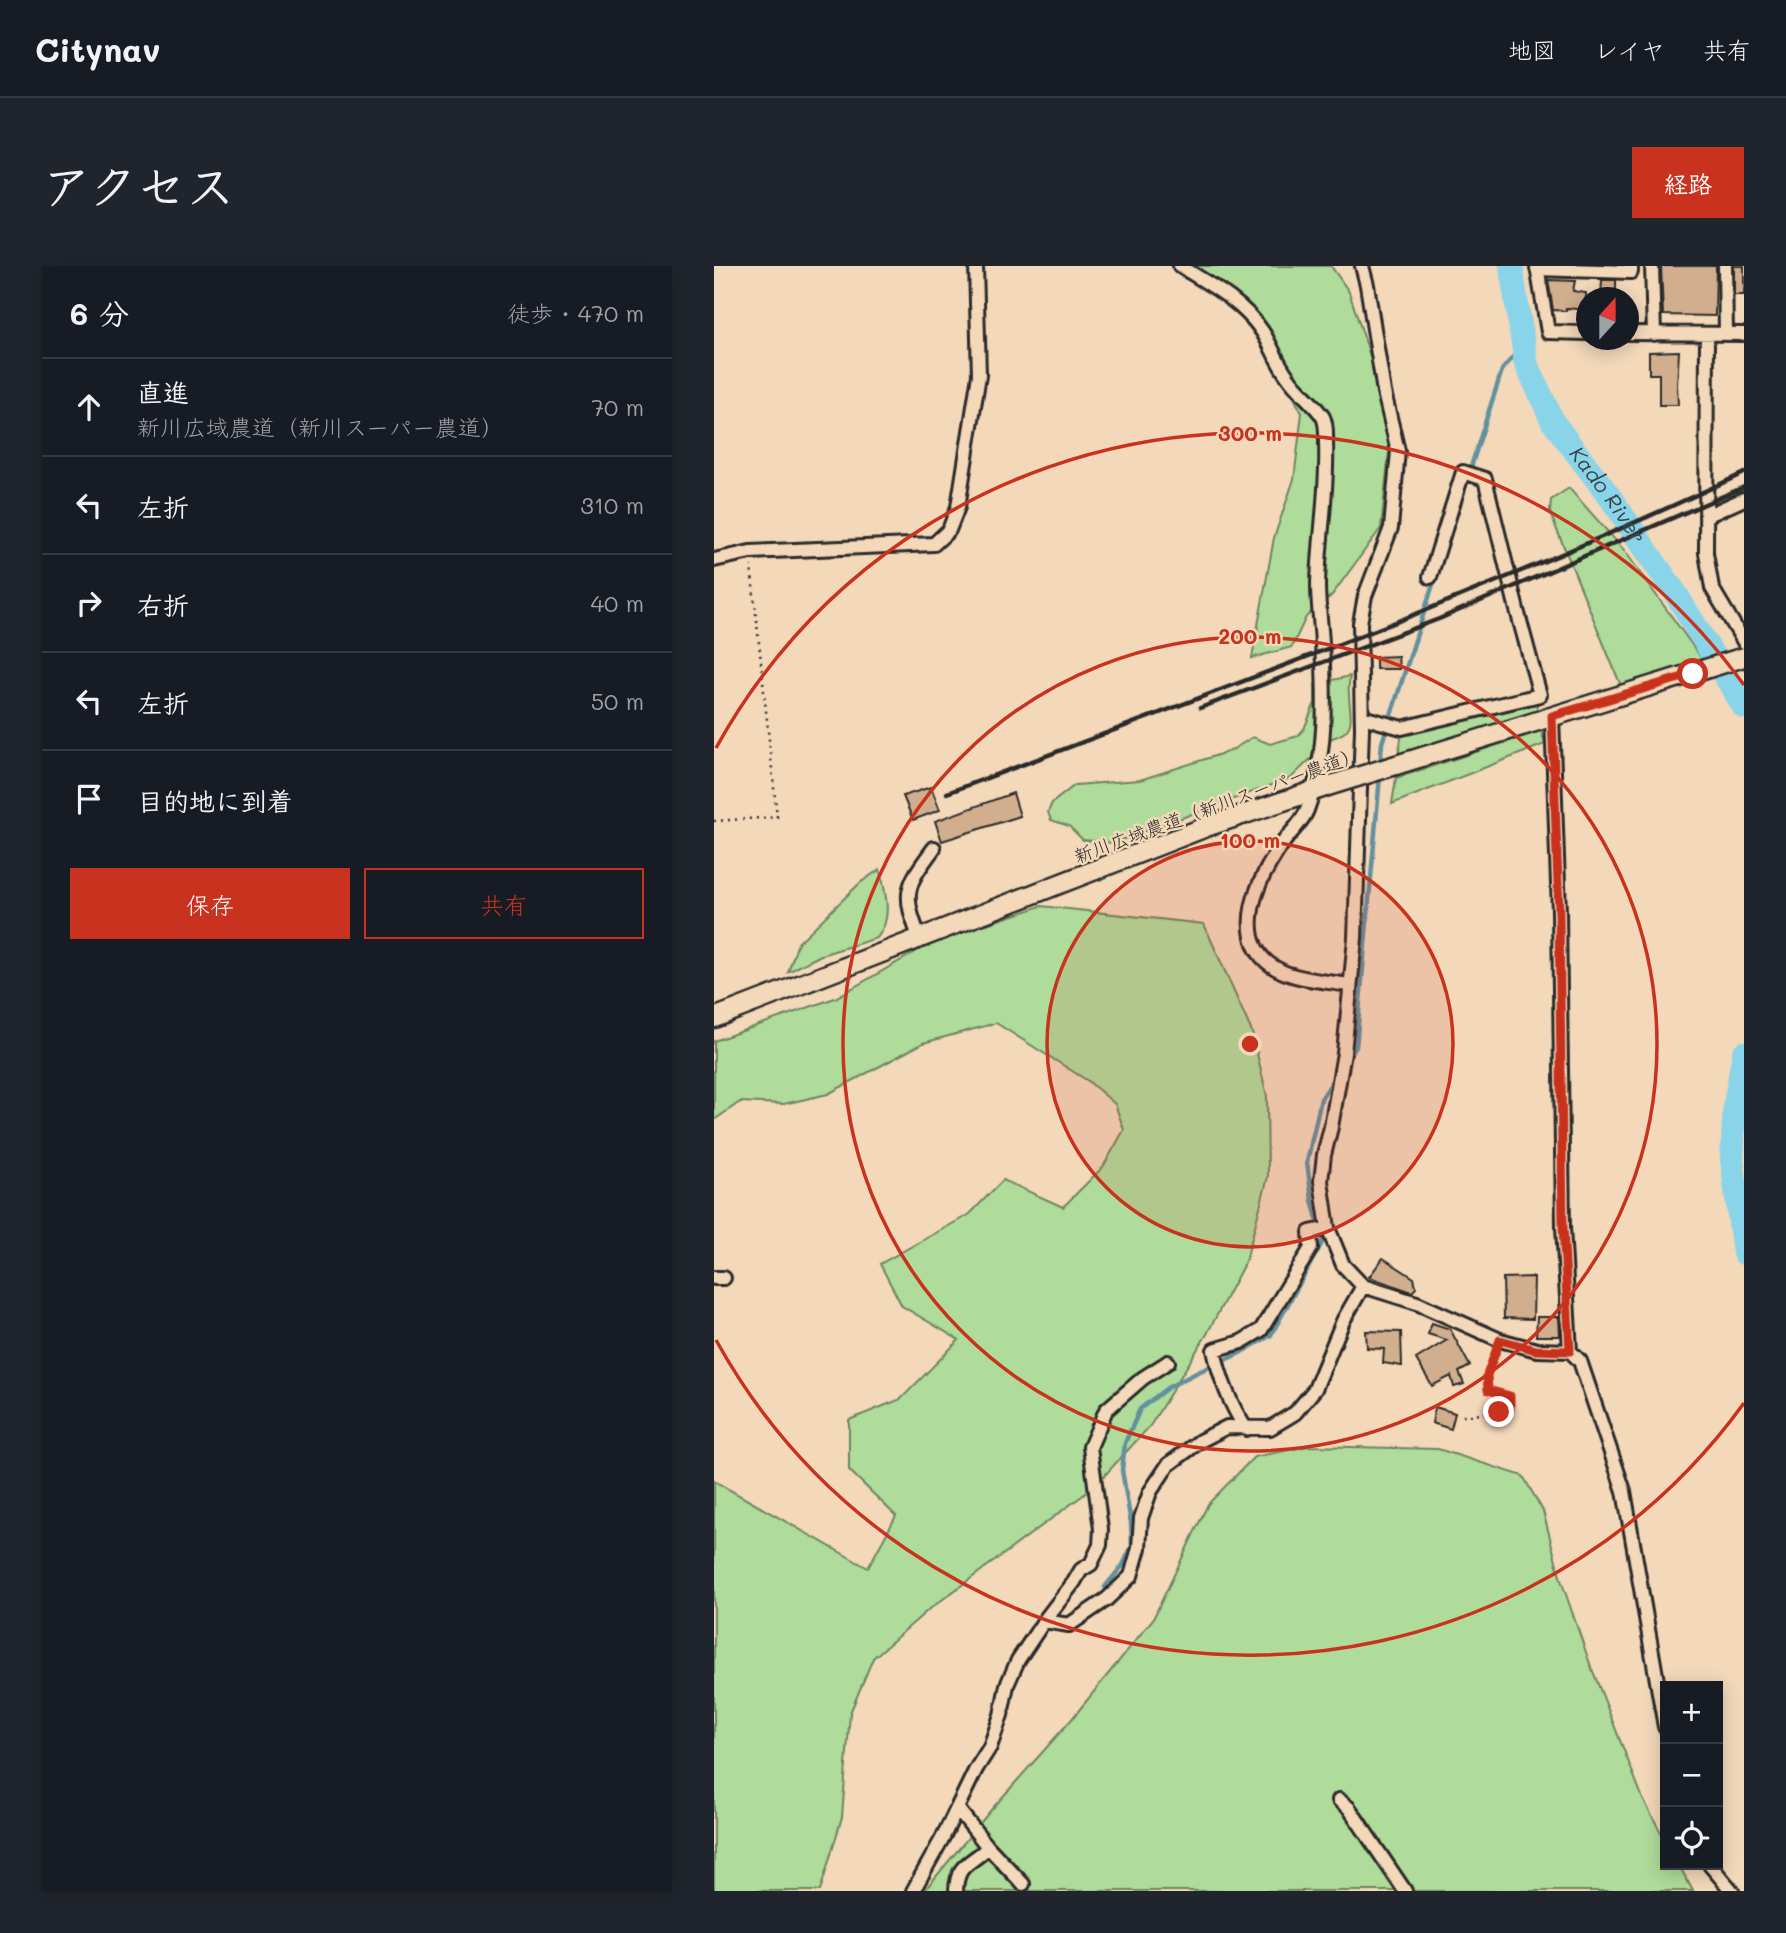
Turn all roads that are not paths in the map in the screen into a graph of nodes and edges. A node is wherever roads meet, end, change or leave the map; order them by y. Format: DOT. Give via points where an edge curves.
graph roads {
  1 [pos="976,266"];
  2 [pos="1180,266"];
  3 [pos="1362,266"];
  4 [pos="1631,266"];
  5 [pos="1652,266"];
  6 [pos="1725,266"];
  7 [pos="1537,268"];
  8 [pos="1576,333"];
  9 [pos="1639,333"];
  10 [pos="1654,334"];
  11 [pos="1707,334"];
  12 [pos="1726,334"];
  13 [pos="1744,334"];
  14 [pos="1744,499"];
  15 [pos="1706,516"];
  16 [pos="714,560"];
  17 [pos="1430,577"];
  18 [pos="1744,652"];
  19 [pos="1552,716"];
  20 [pos="1362,717"];
  21 [pos="1320,788"];
  22 [pos="934,848"];
  23 [pos="920,939"];
  24 [pos="1349,985"];
  25 [pos="714,1018"];
  26 [pos="1327,1228"];
  27 [pos="1363,1286"];
  28 [pos="1570,1351"];
  29 [pos="1168,1362"];
  30 [pos="1246,1429"];
  31 [pos="1044,1621"];
  32 [pos="1660,1699"];
  33 [pos="1339,1800"];
  34 [pos="957,1808"];
  35 [pos="988,1847"];
  36 [pos="1714,1870"];
  37 [pos="1023,1884"];
  38 [pos="914,1891"];
  39 [pos="956,1891"];
  40 [pos="1405,1891"];
  41 [pos="1732,1891"];
  1 -- 16 [label="street" via="979,375 958,508 949,530 934,544 750,552"];
  2 -- 21 [label="street" via="1245,312 1326,426 1318,586 1324,693"];
  3 -- 20 [label="street" via="1398,451 1391,528 1365,596 1360,623"];
  4 -- 7 [label="street" via="1631,272"];
  5 -- 10 [label="street"];
  6 -- 12 [label="street"];
  7 -- 8 [label="street" via="1548,332"];
  9 -- 10 [label="street"];
  10 -- 11 [label="street"];
  11 -- 12 [label="street"];
  11 -- 15 [label="street"];
  12 -- 13 [label="street"];
  14 -- 15 [label="street"];
  15 -- 18 [label="street" via="1712,588"];
  17 -- 20 [label="street" via="1463,472 1485,479 1540,695 1402,728"];
  18 -- 19 [label="street, 新川広域農道（新川スーパー農道）" via="1693,674"];
  19 -- 21 [label="street, 新川広域農道（新川スーパー農道）, bridge"];
  19 -- 28 [label="street"];
  20 -- 24 [label="street" via="1355,938"];
  21 -- 23 [label="street, 新川広域農道（新川スーパー農道）" via="1206,827"];
  21 -- 24 [label="street" via="1258,887 1251,908 1252,937 1265,962 1281,972"];
  22 -- 23 [label="street" via="908,890 910,913"];
  23 -- 25 [label="street, 新川広域農道（新川スーパー農道）"];
  24 -- 26 [label="street" via="1344,1053 1321,1181"];
  26 -- 27 [label="street" via="1343,1265"];
  26 -- 30 [label="street" via="1310,1232 1311,1248 1261,1329 1241,1342 1214,1350 1219,1373"];
  27 -- 28 [label="street" via="1417,1303 1500,1340 1536,1350"];
  27 -- 30 [label="street" via="1315,1389 1295,1413 1270,1428"];
  28 -- 32 [label="street" via="1580,1361 1623,1491"];
  29 -- 31 [label="street" via="1106,1410 1090,1447 1100,1545 1091,1564 1081,1570"];
  30 -- 31 [label="street" via="1227,1427 1168,1465 1150,1492 1131,1576 1069,1625"];
  31 -- 34 [label="street" via="1018,1660 990,1747"];
  33 -- 40 [label="street"];
  34 -- 35 [label="street"];
  34 -- 38 [label="street"];
  35 -- 37 [label="street"];
  35 -- 39 [label="street" via="962,1867"];
  36 -- 41 [label="street"];
}
